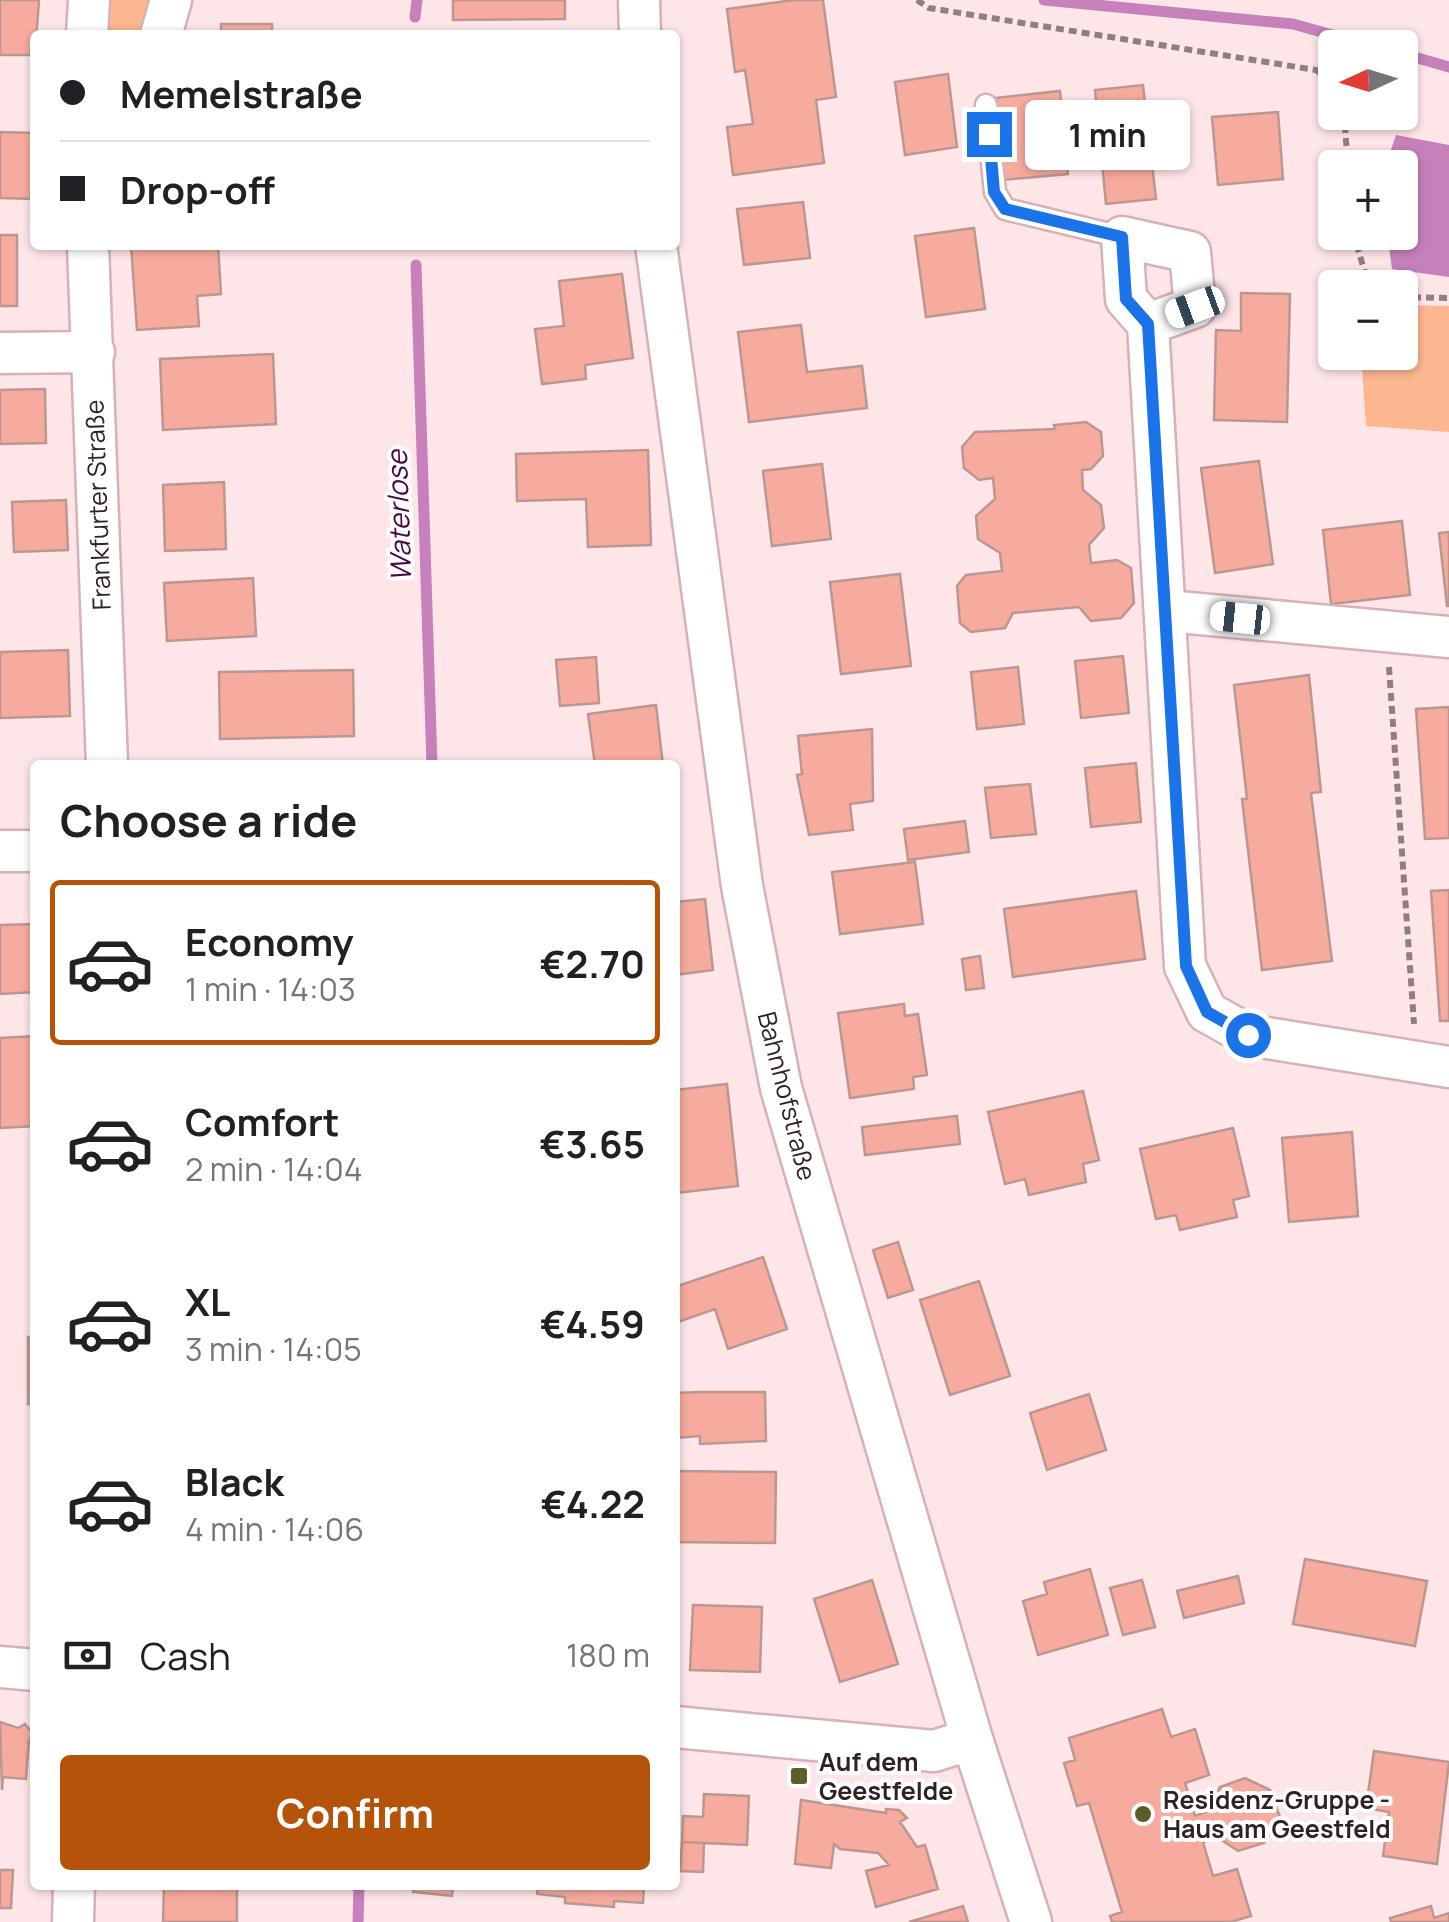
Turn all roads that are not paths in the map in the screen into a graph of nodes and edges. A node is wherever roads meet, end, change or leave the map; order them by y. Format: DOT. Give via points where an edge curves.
graph roads {
  1 [pos="89,0"];
  2 [pos="171,0"];
  3 [pos="639,0"];
  4 [pos="87,30"];
  5 [pos="162,30"];
  6 [pos="640,30"];
  7 [pos="986,105"];
  8 [pos="1122,237"];
  9 [pos="88,250"];
  10 [pos="657,250"];
  11 [pos="1148,324"];
  12 [pos="94,352"];
  13 [pos="0,353"];
  14 [pos="1167,611"];
  15 [pos="1449,637"];
  16 [pos="107,760"];
  17 [pos="0,851"];
  18 [pos="30,851"];
  19 [pos="1433,1064"];
  20 [pos="0,1667"];
  21 [pos="30,1670"];
  22 [pos="680,1726"];
  23 [pos="972,1739"];
  24 [pos="74,1890"];
  25 [pos="73,1922"];
  26 [pos="1031,1922"];
  1 -- 4 [label="street"];
  2 -- 5 [label="street"];
  3 -- 6 [label="street"];
  7 -- 8 [label="lane" via="994,192 1005,209"];
  8 -- 11 [label="street" via="1126,299"];
  8 -- 11 [label="street" via="1190,252 1195,307"];
  9 -- 12 [label="street, Frankfurter Straße"];
  10 -- 23 [label="street, Bahnhofstraße" via="742,886 781,1088"];
  11 -- 14 [label="street"];
  12 -- 13 [label="street"];
  12 -- 16 [label="street, Frankfurter Straße"];
  14 -- 15 [label="street"];
  14 -- 19 [label="street" via="1186,966 1207,1012 1248,1035"];
  17 -- 18 [label="street"];
  20 -- 21 [label="street"];
  22 -- 23 [label="street" via="934,1751"];
  23 -- 26 [label="street, Bahnhofstraße"];
  24 -- 25 [label="street"];
}
